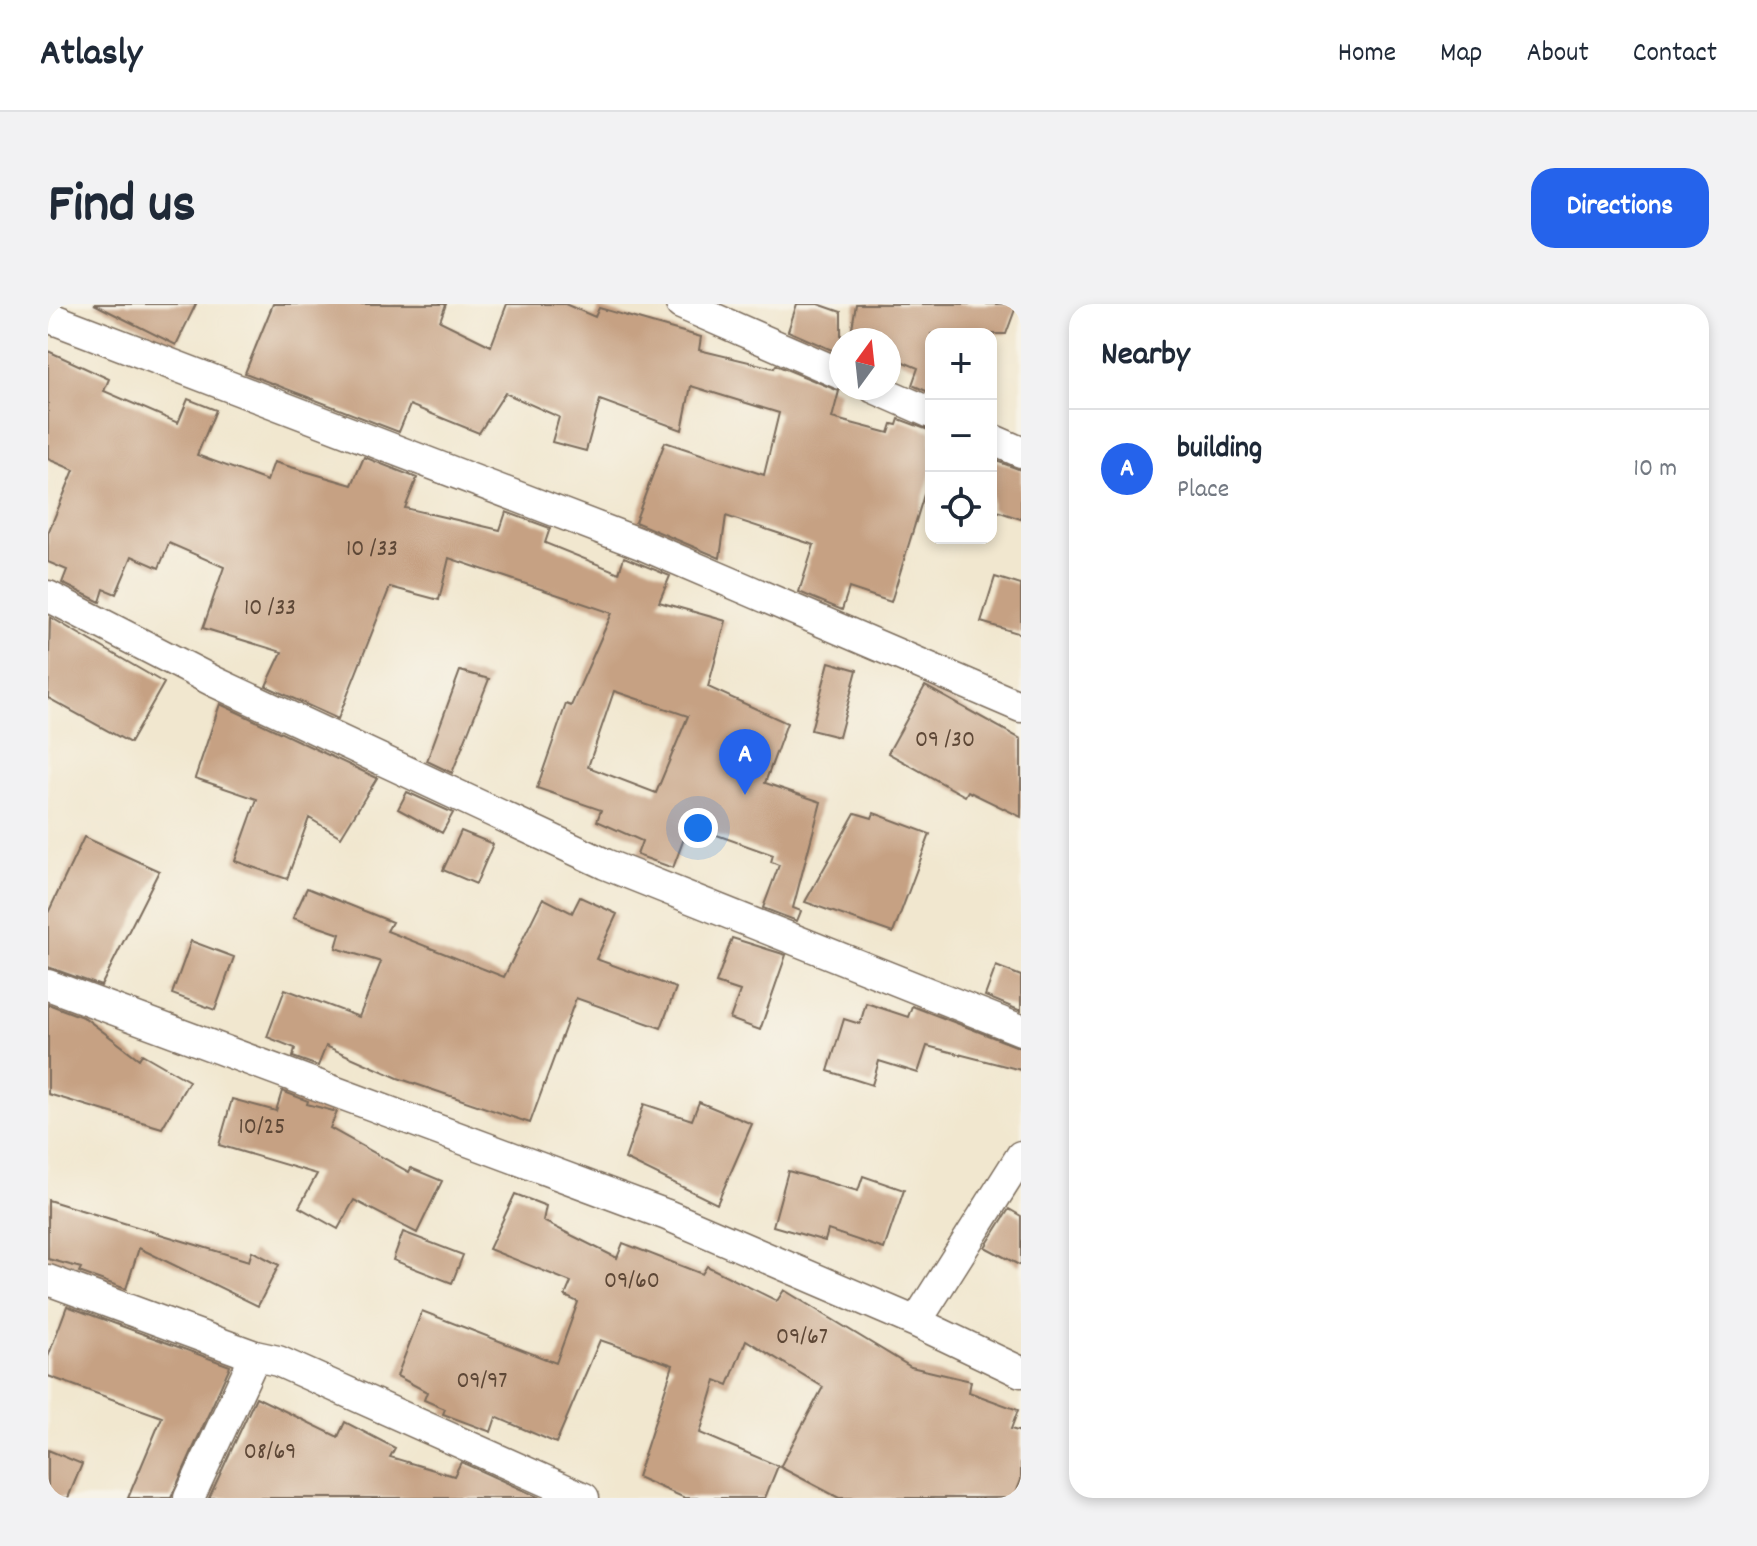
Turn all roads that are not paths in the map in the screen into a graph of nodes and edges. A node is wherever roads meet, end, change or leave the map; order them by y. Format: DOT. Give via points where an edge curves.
graph roads {
  1 [pos="681,304"];
  2 [pos="48,317"];
  3 [pos="829,369"];
  4 [pos="901,400"];
  5 [pos="925,410"];
  6 [pos="997,442"];
  7 [pos="1021,452"];
  8 [pos="48,596"];
  9 [pos="1021,707"];
  10 [pos="48,985"];
  11 [pos="1021,1030"];
  12 [pos="1021,1156"];
  13 [pos="48,1280"];
  14 [pos="916,1322"];
  15 [pos="255,1356"];
  16 [pos="1021,1372"];
  17 [pos="189,1498"];
  18 [pos="584,1498"];
  1 -- 3 [label="street"];
  2 -- 9 [label="street" via="627,538"];
  4 -- 5 [label="street"];
  6 -- 7 [label="street"];
  8 -- 11 [label="street" via="215,682 605,864"];
  10 -- 14 [label="street" via="667,1215"];
  12 -- 14 [label="street"];
  13 -- 15 [label="street"];
  14 -- 16 [label="street"];
  15 -- 17 [label="street"];
  15 -- 18 [label="street" via="278,1361"];
}
